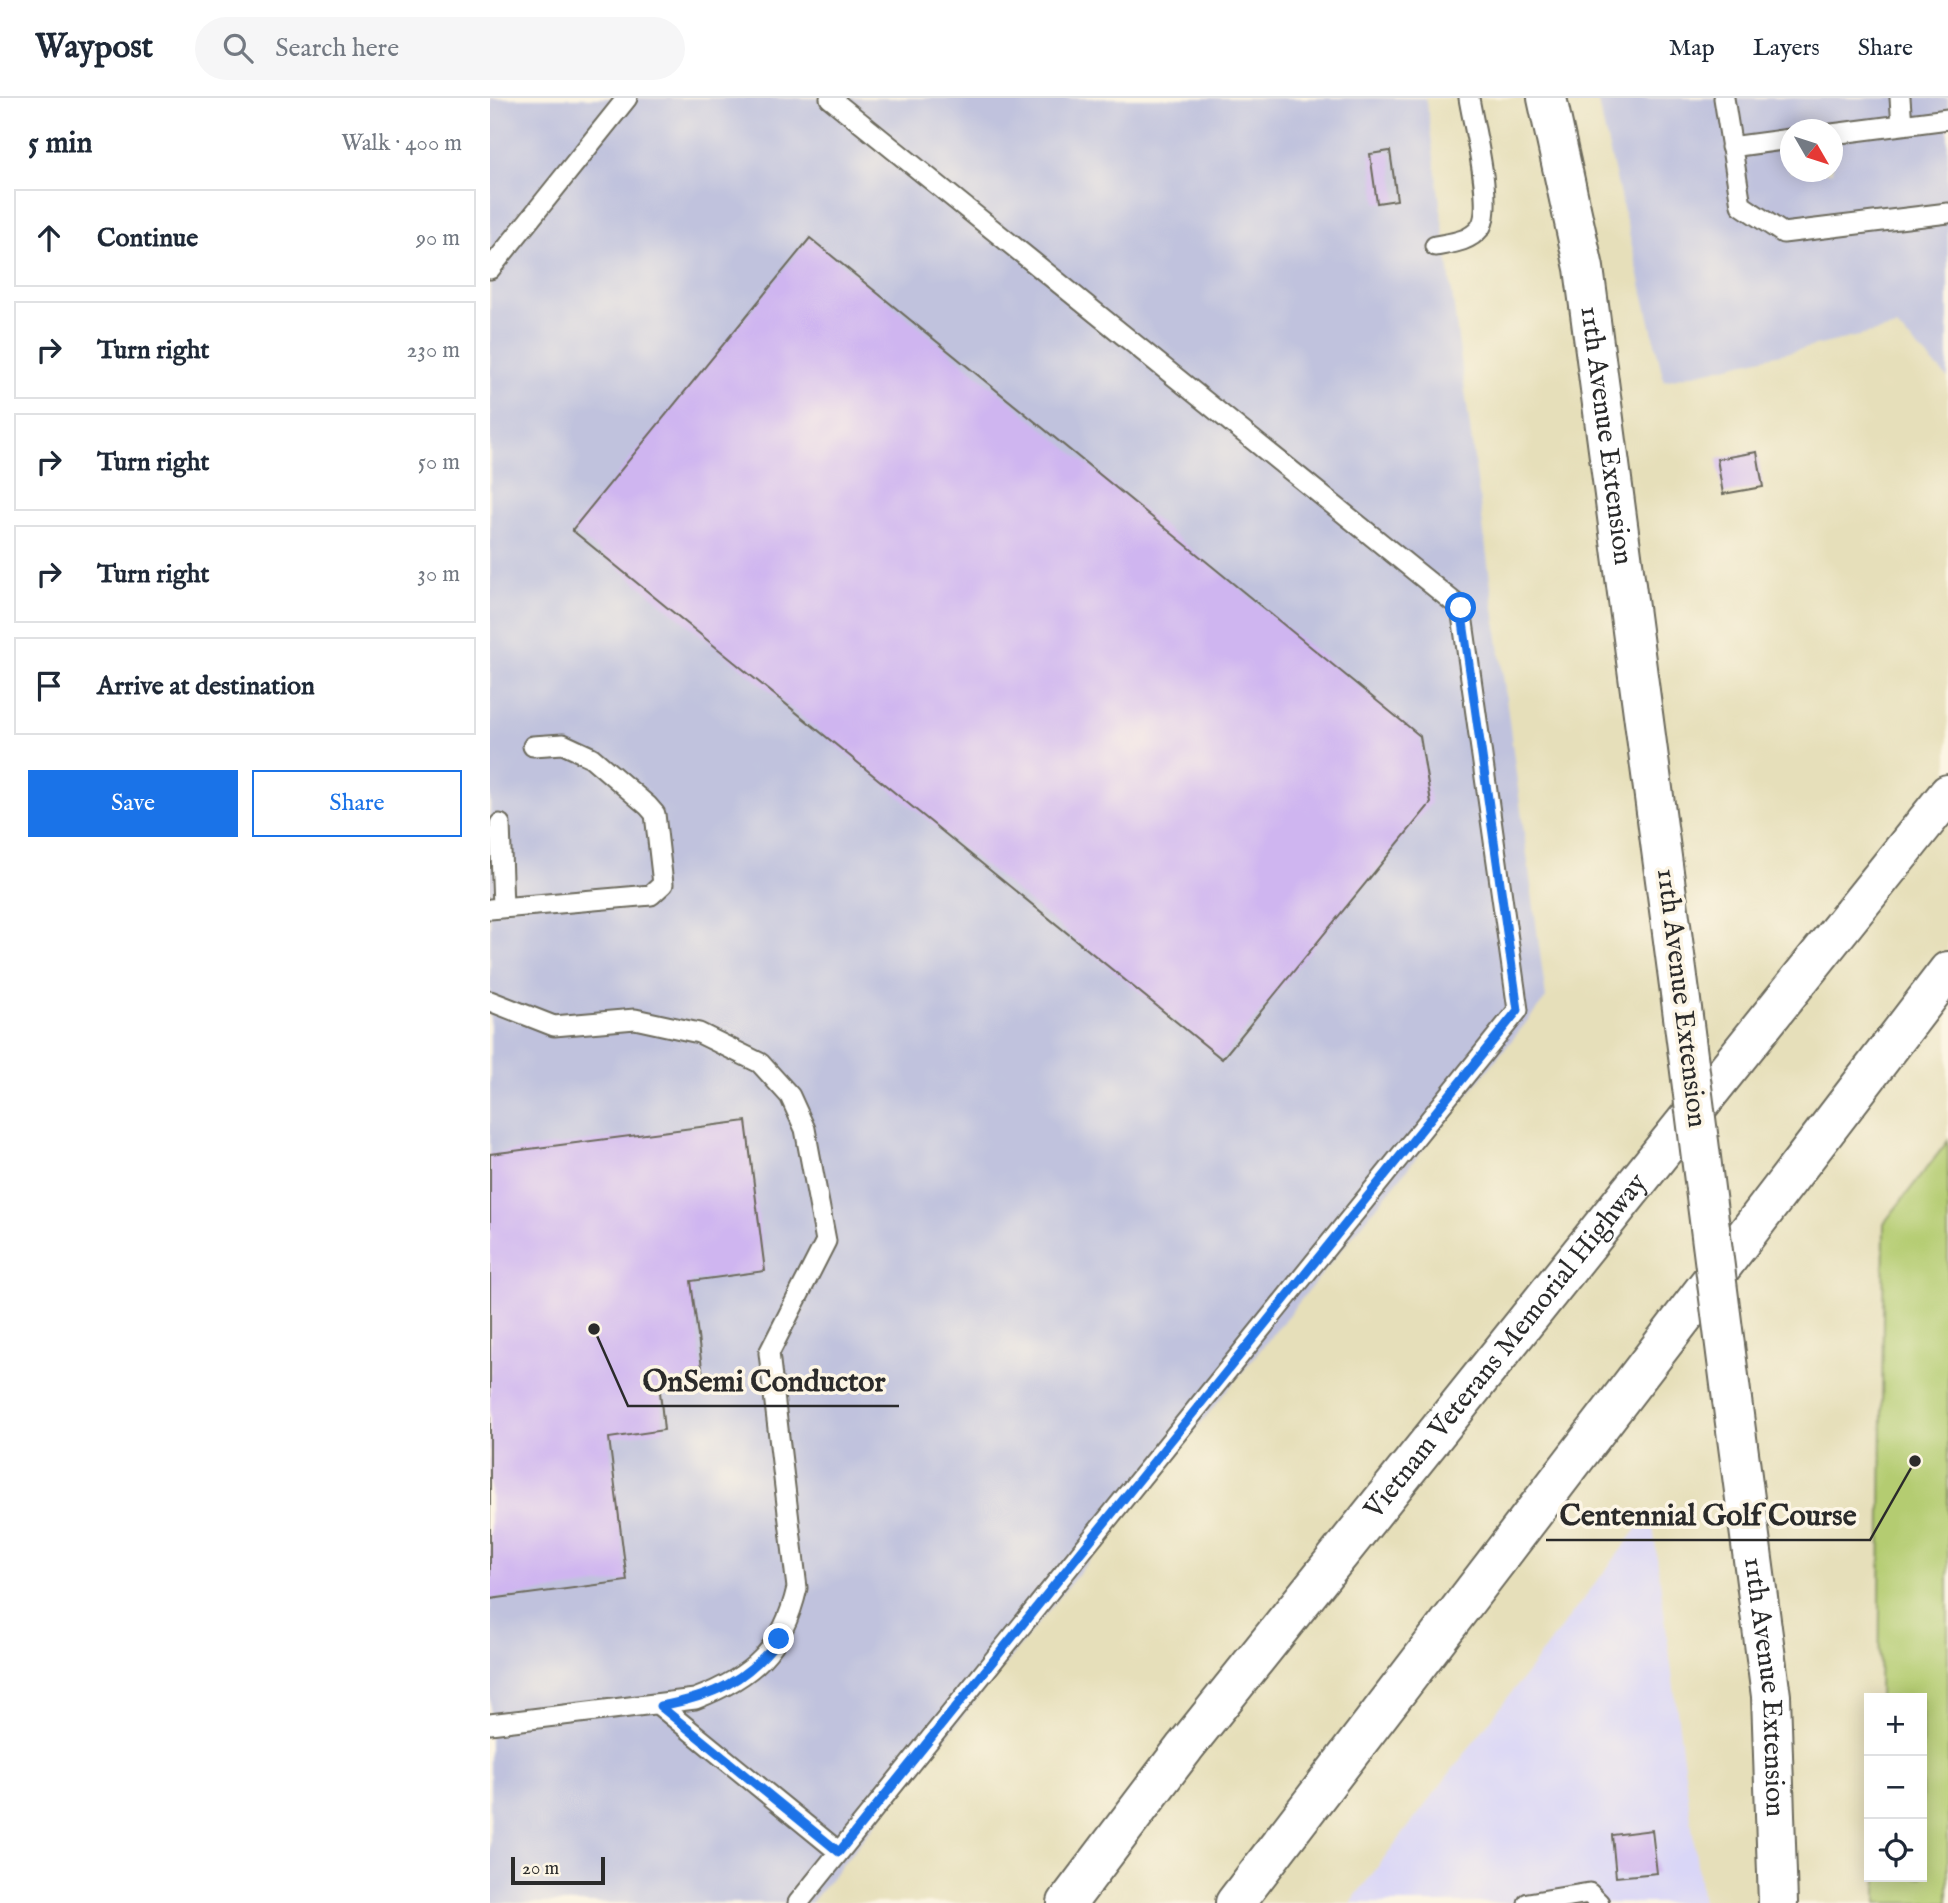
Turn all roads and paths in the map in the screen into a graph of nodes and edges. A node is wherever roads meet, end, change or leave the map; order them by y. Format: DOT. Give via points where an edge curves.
graph roads {
  1 [pos="627,98"];
  2 [pos="830,98"];
  3 [pos="1469,98"];
  4 [pos="1547,98"];
  5 [pos="1724,98"];
  6 [pos="1900,98"];
  7 [pos="1948,119"];
  8 [pos="1902,125"];
  9 [pos="1843,133"];
  10 [pos="1780,140"];
  11 [pos="1731,147"];
  12 [pos="1948,213"];
  13 [pos="1435,246"];
  14 [pos="490,269"];
  15 [pos="533,746"];
  16 [pos="1948,794"];
  17 [pos="500,824"];
  18 [pos="496,908"];
  19 [pos="1948,971"];
  20 [pos="490,1001"];
  21 [pos="660,1706"];
  22 [pos="490,1724"];
  23 [pos="839,1852"];
  24 [pos="798,1903"];
  25 [pos="1067,1903"];
  26 [pos="1235,1903"];
  27 [pos="1528,1903"];
  28 [pos="1599,1903"];
  29 [pos="1778,1903"];
  1 -- 14 [label="lane"];
  2 -- 23 [label="lane" via="1461,608 1518,1010"];
  3 -- 13 [label="lane" via="1486,208 1480,227 1462,241"];
  4 -- 29 [label="main road, 11th Avenue Extension, bridge" via="1584,268 1771,1696"];
  5 -- 11 [label="lane"];
  6 -- 8 [label="lane"];
  7 -- 8 [label="lane"];
  8 -- 9 [label="lane"];
  10 -- 11 [label="lane"];
  11 -- 12 [label="lane" via="1741,205 1783,233"];
  15 -- 18 [label="lane" via="563,744 591,757 648,806 655,814 663,884 652,894"];
  16 -- 25 [label="main road, Vietnam Veterans Memorial Highway" via="1185,1747"];
  17 -- 18 [label="lane"];
  19 -- 26 [label="main road"];
  20 -- 21 [label="lane" via="554,1026 635,1019 699,1033 760,1063 790,1096 805,1129 826,1241 769,1353 797,1588 790,1618 765,1657 724,1688"];
  21 -- 22 [label="lane"];
  21 -- 23 [label="lane"];
  23 -- 24 [label="lane"];
  27 -- 28 [label="lane" via="1589,1894"];
}
